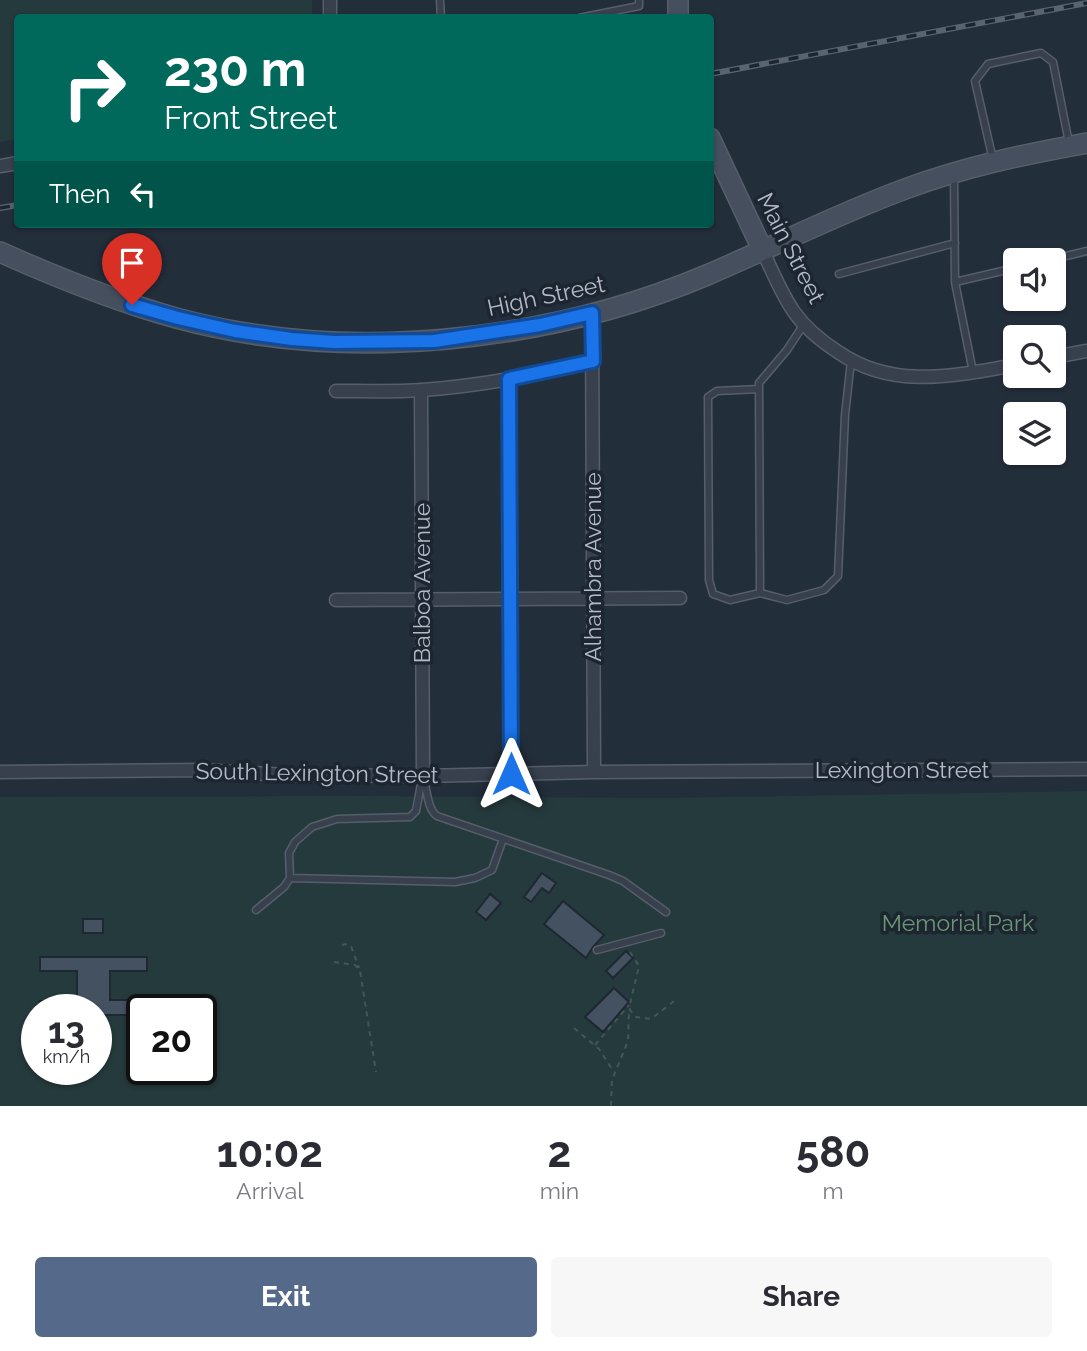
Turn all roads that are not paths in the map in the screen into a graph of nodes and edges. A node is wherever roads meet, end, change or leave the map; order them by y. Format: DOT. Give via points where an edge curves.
graph roads {
  1 [pos="639,0"];
  2 [pos="599,14"];
  3 [pos="1078,144"];
  4 [pos="714,147"];
  5 [pos="993,162"];
  6 [pos="954,173"];
  7 [pos="955,243"];
  8 [pos="762,249"];
  9 [pos="1087,251"];
  10 [pos="0,252"];
  11 [pos="1066,256"];
  12 [pos="1003,271"];
  13 [pos="839,274"];
  14 [pos="955,282"];
  15 [pos="592,313"];
  16 [pos="804,324"];
  17 [pos="1087,351"];
  18 [pos="1066,355"];
  19 [pos="593,361"];
  20 [pos="851,361"];
  21 [pos="1003,367"];
  22 [pos="974,373"];
  23 [pos="509,379"];
  24 [pos="758,389"];
  25 [pos="421,390"];
  26 [pos="336,391"];
  27 [pos="760,593"];
  28 [pos="593,598"];
  29 [pos="680,598"];
  30 [pos="422,599"];
  31 [pos="511,599"];
  32 [pos="336,600"];
  33 [pos="1087,769"];
  34 [pos="0,772"];
  35 [pos="594,772"];
  36 [pos="717,772"];
  37 [pos="511,774"];
  38 [pos="423,776"];
  39 [pos="503,839"];
  40 [pos="290,878"];
  41 [pos="256,910"];
  42 [pos="666,912"];
  43 [pos="661,933"];
  44 [pos="597,950"];
  1 -- 2 [label="lane" via="639,6"];
  3 -- 5 [label="main road, High Street"];
  3 -- 5 [label="lane" via="1053,62 1041,53 988,64 975,81"];
  4 -- 8 [label="main road, Main Street"];
  5 -- 6 [label="main road, High Street"];
  6 -- 7 [label="lane"];
  6 -- 8 [label="main road, High Street" via="905,188"];
  7 -- 13 [label="lane"];
  7 -- 14 [label="lane"];
  8 -- 15 [label="main road, High Street" via="706,276"];
  8 -- 16 [label="street, Main Street" via="786,300"];
  9 -- 11 [label="lane"];
  10 -- 15 [label="main road, High Street" via="121,301 190,321 292,339 434,341"];
  12 -- 14 [label="lane"];
  14 -- 22 [label="lane"];
  15 -- 19 [label="street, Alhambra Avenue"];
  16 -- 20 [label="street, Main Street"];
  16 -- 24 [label="lane"];
  17 -- 18 [label="street"];
  19 -- 23 [label="street"];
  19 -- 28 [label="street, Alhambra Avenue"];
  20 -- 22 [label="street, Main Street" via="902,378"];
  20 -- 27 [label="lane" via="838,576 824,590 787,600"];
  21 -- 22 [label="street, Main Street"];
  23 -- 25 [label="street"];
  23 -- 31 [label="lane"];
  24 -- 27 [label="lane"];
  24 -- 27 [label="lane" via="716,391 708,397 709,580 713,594 730,600"];
  25 -- 26 [label="street"];
  25 -- 30 [label="street, Balboa Avenue"];
  28 -- 29 [label="street"];
  28 -- 31 [label="street"];
  28 -- 35 [label="street, Alhambra Avenue"];
  30 -- 31 [label="street"];
  30 -- 32 [label="street"];
  30 -- 38 [label="street, Balboa Avenue"];
  31 -- 37 [label="lane"];
  33 -- 36 [label="street, Lexington Street"];
  34 -- 38 [label="street, South Lexington Street" via="201,770"];
  35 -- 36 [label="street, South Lexington Street"];
  35 -- 37 [label="street, South Lexington Street"];
  37 -- 38 [label="street, South Lexington Street"];
  38 -- 39 [label="lane" via="432,813"];
  38 -- 40 [label="lane" via="416,811 410,817 328,820 303,833 289,853"];
  39 -- 40 [label="lane" via="492,870 455,882"];
  39 -- 42 [label="lane" via="623,881"];
  40 -- 41 [label="lane"];
  43 -- 44 [label="lane"];
}
